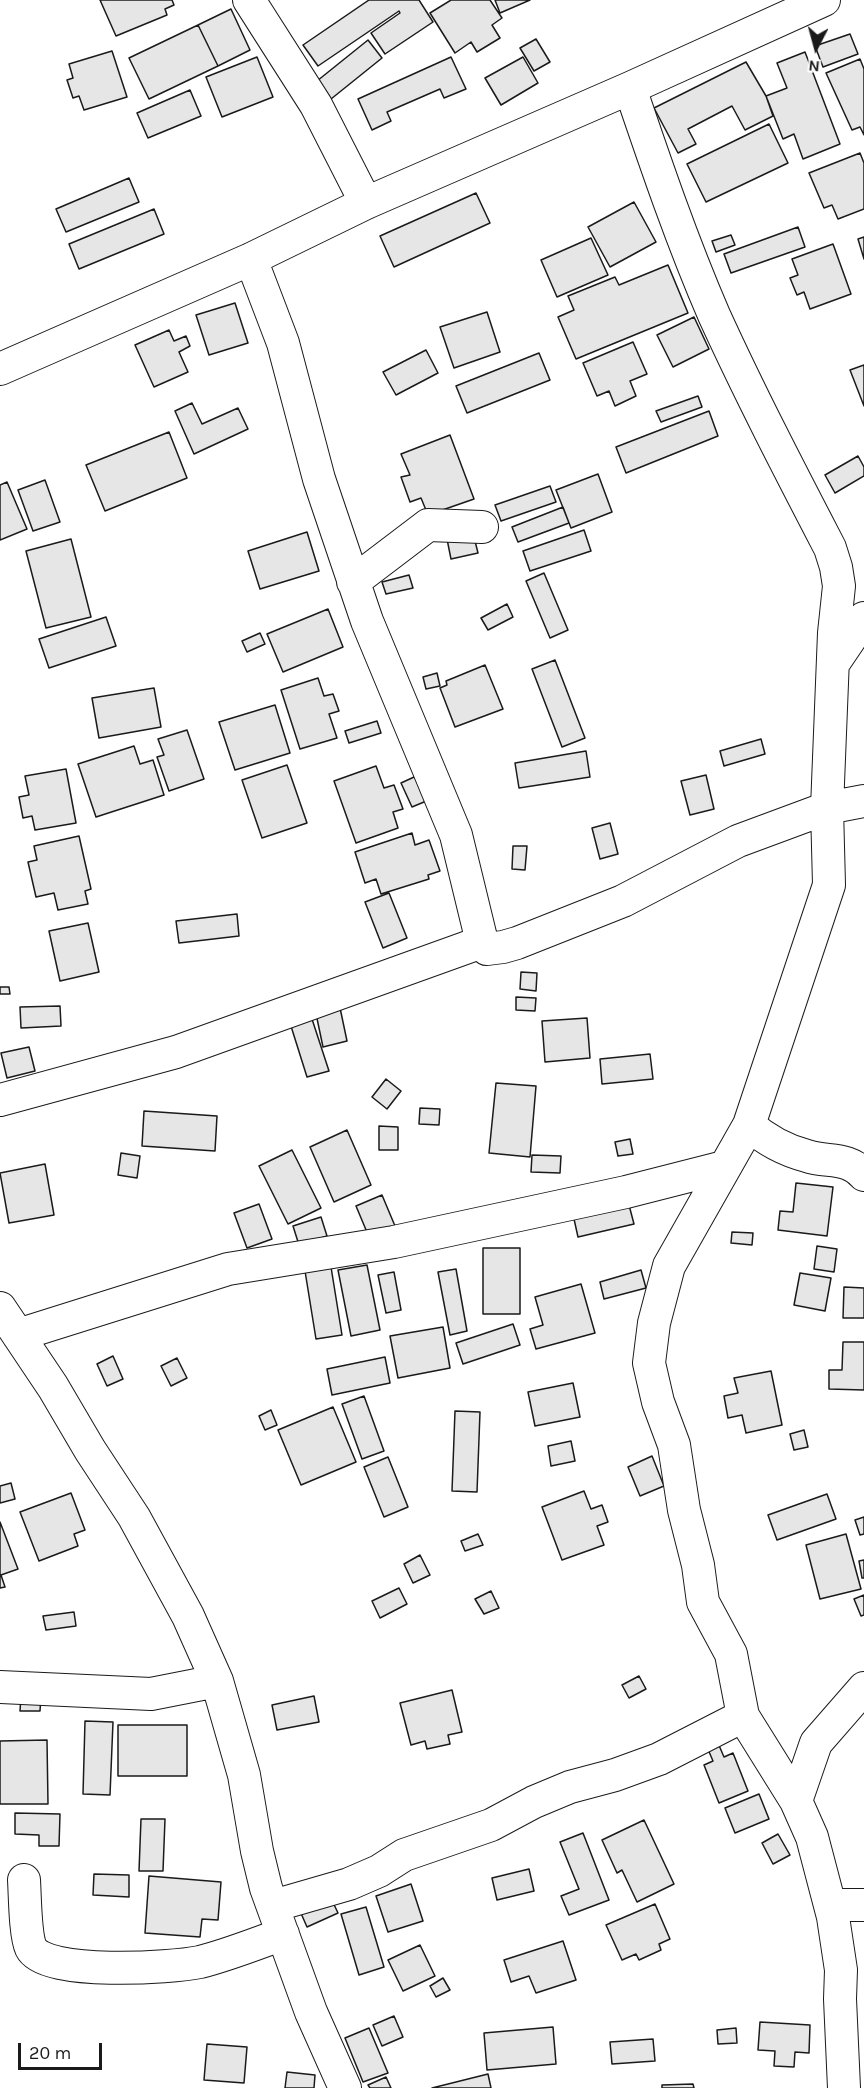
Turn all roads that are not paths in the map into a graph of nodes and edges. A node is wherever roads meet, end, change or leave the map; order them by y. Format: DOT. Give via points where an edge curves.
graph roads {
  1 [pos="249,0"];
  2 [pos="824,0"];
  3 [pos="630,88"];
  4 [pos="366,203"];
  5 [pos="251,259"];
  6 [pos="0,369"];
  7 [pos="482,528"];
  8 [pos="353,582"];
  9 [pos="864,618"];
  10 [pos="832,665"];
  11 [pos="864,801"];
  12 [pos="827,808"];
  13 [pos="482,942"];
  14 [pos="0,1101"];
  15 [pos="748,1125"];
  16 [pos="724,1167"];
  17 [pos="862,1170"];
  18 [pos="0,1308"];
  19 [pos="18,1335"];
  20 [pos="217,1681"];
  21 [pos="0,1687"];
  22 [pos="864,1688"];
  23 [pos="743,1716"];
  24 [pos="760,1742"];
  25 [pos="816,1743"];
  26 [pos="796,1801"];
  27 [pos="24,1880"];
  28 [pos="830,1905"];
  29 [pos="864,1905"];
  30 [pos="278,1920"];
  31 [pos="345,2088"];
  32 [pos="844,2088"];
  1 -- 4 [label="street" via="316,105"];
  2 -- 3 [label="street"];
  3 -- 4 [label="street"];
  3 -- 10 [label="street" via="671,209 714,315 830,548 839,586"];
  4 -- 5 [label="street"];
  5 -- 6 [label="street"];
  5 -- 8 [label="street" via="283,343 319,480"];
  7 -- 8 [label="street" via="428,525"];
  8 -- 13 [label="street" via="456,835"];
  9 -- 10 [label="street"];
  10 -- 12 [label="street"];
  11 -- 12 [label="street"];
  12 -- 13 [label="street" via="738,841 623,901 517,943 487,948"];
  12 -- 15 [label="street" via="829,885"];
  13 -- 14 [label="street" via="176,1052"];
  15 -- 16 [label="street"];
  15 -- 17 [label="street" via="779,1146 809,1157 847,1162"];
  16 -- 19 [label="street" via="394,1242 228,1269"];
  16 -- 23 [label="street" via="669,1266 654,1323 649,1363 674,1445 703,1602 731,1654"];
  18 -- 19 [label="street"];
  19 -- 20 [label="street" via="134,1517 188,1616"];
  20 -- 21 [label="street" via="151,1694"];
  20 -- 30 [label="street" via="244,1775 257,1851"];
  22 -- 25 [label="street"];
  23 -- 24 [label="street"];
  23 -- 30 [label="street" via="659,1760 570,1787 491,1825 404,1855"];
  24 -- 25 [label="street"];
  24 -- 26 [label="street"];
  25 -- 26 [label="street"];
  26 -- 28 [label="street" via="812,1837"];
  27 -- 30 [label="street" via="31,1948 39,1957 87,1968 166,1967 222,1956"];
  28 -- 29 [label="street"];
  28 -- 32 [label="street" via="840,1970"];
  30 -- 31 [label="street" via="311,2012"];
}
